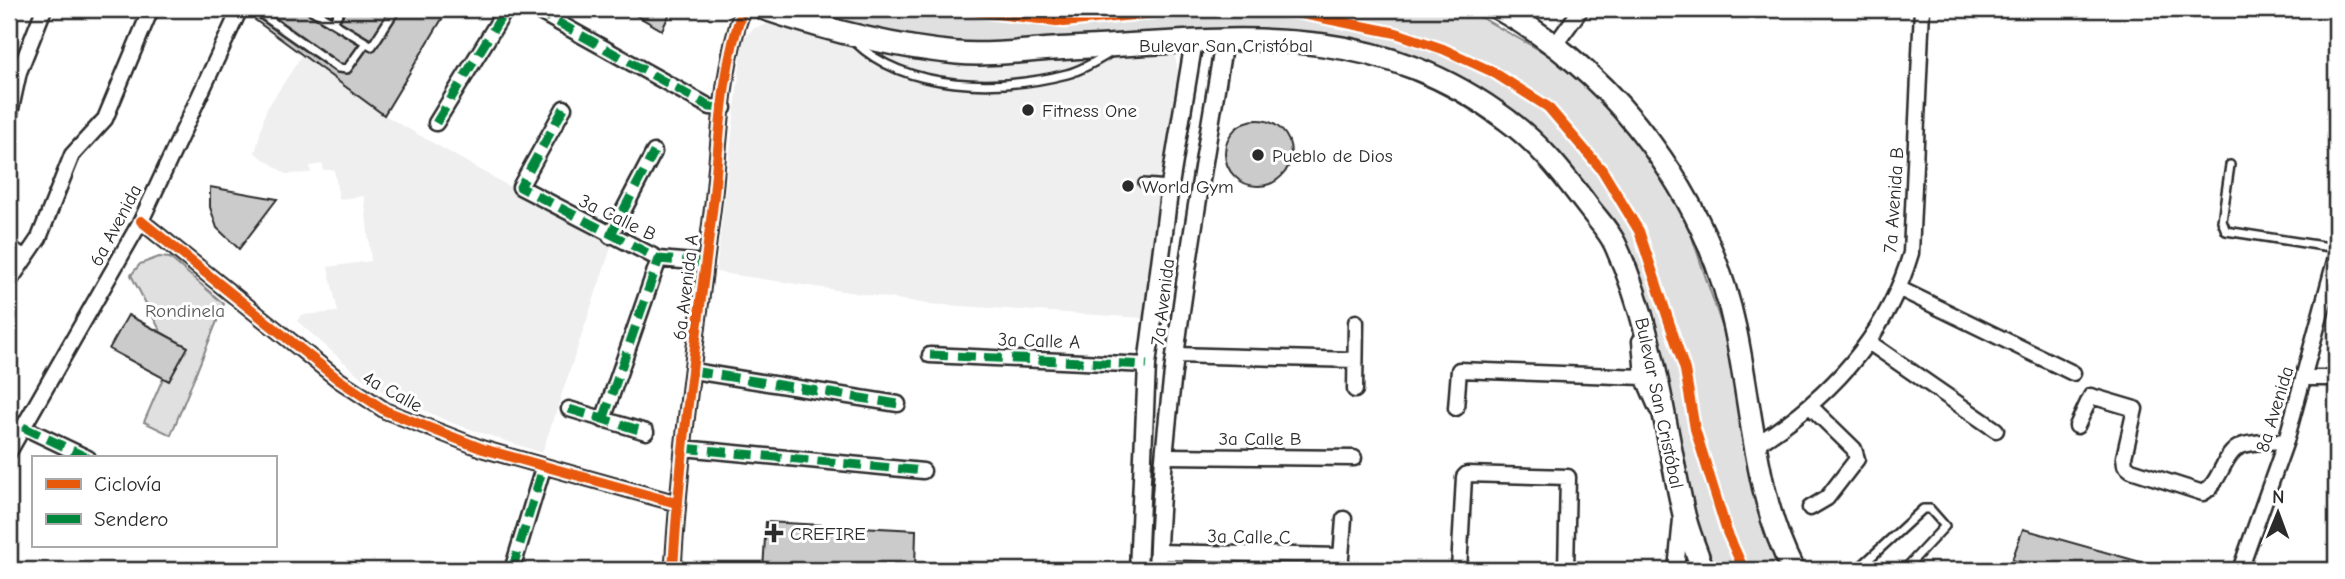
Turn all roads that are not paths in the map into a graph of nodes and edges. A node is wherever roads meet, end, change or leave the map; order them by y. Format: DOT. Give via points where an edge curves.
graph roads {
  1 [pos="44,9"];
  2 [pos="151,9"];
  3 [pos="240,9"];
  4 [pos="254,9"];
  5 [pos="310,9"];
  6 [pos="341,9"];
  7 [pos="396,9"];
  8 [pos="506,9"];
  9 [pos="534,9"];
  10 [pos="743,9"];
  11 [pos="765,9"];
  12 [pos="1581,9"];
  13 [pos="1505,10"];
  14 [pos="1922,16"];
  15 [pos="1532,17"];
  16 [pos="333,22"];
  17 [pos="844,32"];
  18 [pos="1194,41"];
  19 [pos="1224,41"];
  20 [pos="365,44"];
  21 [pos="1555,44"];
  22 [pos="1122,46"];
  23 [pos="564,108"];
  24 [pos="724,108"];
  25 [pos="9,118"];
  26 [pos="436,123"];
  27 [pos="654,152"];
  28 [pos="2230,165"];
  29 [pos="1143,183"];
  30 [pos="1170,185"];
  31 [pos="1166,220"];
  32 [pos="141,221"];
  33 [pos="1193,223"];
  34 [pos="610,236"];
  35 [pos="9,248"];
  36 [pos="2336,248"];
  37 [pos="25,257"];
  38 [pos="2336,257"];
  39 [pos="659,259"];
  40 [pos="705,263"];
  41 [pos="9,282"];
  42 [pos="1900,289"];
  43 [pos="1642,319"];
  44 [pos="1356,322"];
  45 [pos="1870,343"];
  46 [pos="930,355"];
  47 [pos="1176,355"];
  48 [pos="1355,360"];
  49 [pos="1147,365"];
  50 [pos="693,371"];
  51 [pos="2073,373"];
  52 [pos="1643,377"];
  53 [pos="2305,378"];
  54 [pos="2336,378"];
  55 [pos="1355,390"];
  56 [pos="898,404"];
  57 [pos="1811,407"];
  58 [pos="1456,408"];
  59 [pos="569,409"];
  60 [pos="603,419"];
  61 [pos="2077,426"];
  62 [pos="23,427"];
  63 [pos="1996,430"];
  64 [pos="646,432"];
  65 [pos="1669,433"];
  66 [pos="2286,441"];
  67 [pos="1755,445"];
  68 [pos="683,449"];
  69 [pos="9,452"];
  70 [pos="84,456"];
  71 [pos="1167,456"];
  72 [pos="1354,458"];
  73 [pos="543,468"];
  74 [pos="923,471"];
  75 [pos="676,503"];
  76 [pos="1810,508"];
  77 [pos="1683,511"];
  78 [pos="1344,519"];
  79 [pos="1158,552"];
  80 [pos="1340,563"];
  81 [pos="512,570"];
  82 [pos="673,570"];
  83 [pos="1138,570"];
  84 [pos="1157,570"];
  85 [pos="1460,570"];
  86 [pos="1566,570"];
  87 [pos="1583,570"];
  88 [pos="1676,570"];
  89 [pos="1703,570"];
  90 [pos="1793,570"];
  91 [pos="1857,570"];
  92 [pos="1904,570"];
  93 [pos="2240,570"];
  1 -- 25 [label="street" via="19,72"];
  2 -- 37 [label="street" via="105,119 72,155 39,238"];
  3 -- 32 [label="street, 6a Avenida"];
  4 -- 20 [label="lane" via="338,68 347,69"];
  5 -- 16 [label="lane"];
  6 -- 16 [label="lane"];
  7 -- 20 [label="lane" via="377,43"];
  8 -- 26 [label="street"];
  9 -- 24 [label="street" via="710,107"];
  10 -- 24 [label="street, 6a Avenida A" via="734,33"];
  11 -- 17 [label="main road, Bulevar San Cristóbal"];
  12 -- 21 [label="street"];
  13 -- 15 [label="main road"];
  14 -- 42 [label="street, 7a Avenida B" via="1911,253"];
  15 -- 21 [label="main road"];
  16 -- 20 [label="lane"];
  17 -- 22 [label="main road, Bulevar San Cristóbal" via="959,53"];
  17 -- 22 [label="lane" via="862,49 908,73 981,84 1011,85 1069,74"];
  18 -- 19 [label="main road, Bulevar San Cristóbal"];
  18 -- 22 [label="main road, Bulevar San Cristóbal"];
  18 -- 30 [label="street, 7a Avenida"];
  19 -- 33 [label="street, 7a Avenida"];
  19 -- 43 [label="main road, Bulevar San Cristóbal" via="1297,41 1368,52 1442,78 1482,101 1556,164 1614,241"];
  21 -- 67 [label="main road" via="1640,129 1696,215 1727,294"];
  23 -- 34 [label="street, 3a Calle B" via="520,187"];
  24 -- 40 [label="street, 6a Avenida A"];
  27 -- 34 [label="street"];
  28 -- 36 [label="lane" via="2222,221 2226,231"];
  29 -- 30 [label="lane"];
  30 -- 31 [label="street, 7a Avenida"];
  31 -- 33 [label="street"];
  31 -- 49 [label="street, 7a Avenida"];
  32 -- 62 [label="street, 6a Avenida"];
  32 -- 73 [label="street, 4a Calle" via="339,380 386,411 435,433"];
  33 -- 47 [label="street, 7a Avenida"];
  34 -- 39 [label="street, 3a Calle B"];
  35 -- 37 [label="street"];
  37 -- 41 [label="street"];
  38 -- 53 [label="street, 8a Avenida"];
  39 -- 40 [label="street, 3a Calle B"];
  39 -- 60 [label="street"];
  40 -- 50 [label="street, 6a Avenida A"];
  42 -- 45 [label="street, 7a Avenida B"];
  42 -- 51 [label="street"];
  43 -- 52 [label="street"];
  43 -- 65 [label="main road, Bulevar San Cristóbal"];
  44 -- 48 [label="street"];
  45 -- 57 [label="street, 7a Avenida B"];
  45 -- 63 [label="street"];
  46 -- 49 [label="street, 3a Calle A"];
  47 -- 48 [label="street"];
  47 -- 71 [label="street, 7a Avenida"];
  48 -- 55 [label="street"];
  49 -- 83 [label="street, 7a Avenida"];
  50 -- 56 [label="street"];
  50 -- 68 [label="street, 6a Avenida A"];
  52 -- 58 [label="street" via="1459,370"];
  52 -- 65 [label="street"];
  53 -- 54 [label="street"];
  53 -- 66 [label="street, 8a Avenida"];
  57 -- 67 [label="street, 7a Avenida B"];
  57 -- 76 [label="street" via="1854,449 1857,459 1826,498"];
  59 -- 60 [label="street"];
  60 -- 64 [label="street"];
  61 -- 66 [label="street" via="2091,396 2135,410 2125,465 2203,493 2234,449"];
  62 -- 69 [label="street, 6a Avenida"];
  62 -- 70 [label="street"];
  65 -- 77 [label="main road, Bulevar San Cristóbal"];
  66 -- 93 [label="street, 8a Avenida"];
  67 -- 90 [label="main road" via="1776,529"];
  68 -- 74 [label="street"];
  68 -- 75 [label="street, 6a Avenida A"];
  71 -- 72 [label="street, 3a Calle B"];
  71 -- 79 [label="street, 7a Avenida"];
  73 -- 75 [label="street, 4a Calle"];
  73 -- 81 [label="street"];
  75 -- 82 [label="street, 6a Avenida A"];
  77 -- 88 [label="street"];
  77 -- 89 [label="main road, Bulevar San Cristóbal"];
  78 -- 80 [label="street"];
  79 -- 80 [label="street, 3a Calle C"];
  79 -- 84 [label="street, 7a Avenida"];
  85 -- 86 [label="street" via="1466,474 1568,477"];
  86 -- 87 [label="street"];
  91 -- 92 [label="lane" via="1923,509 1930,509 1945,526"];
}
